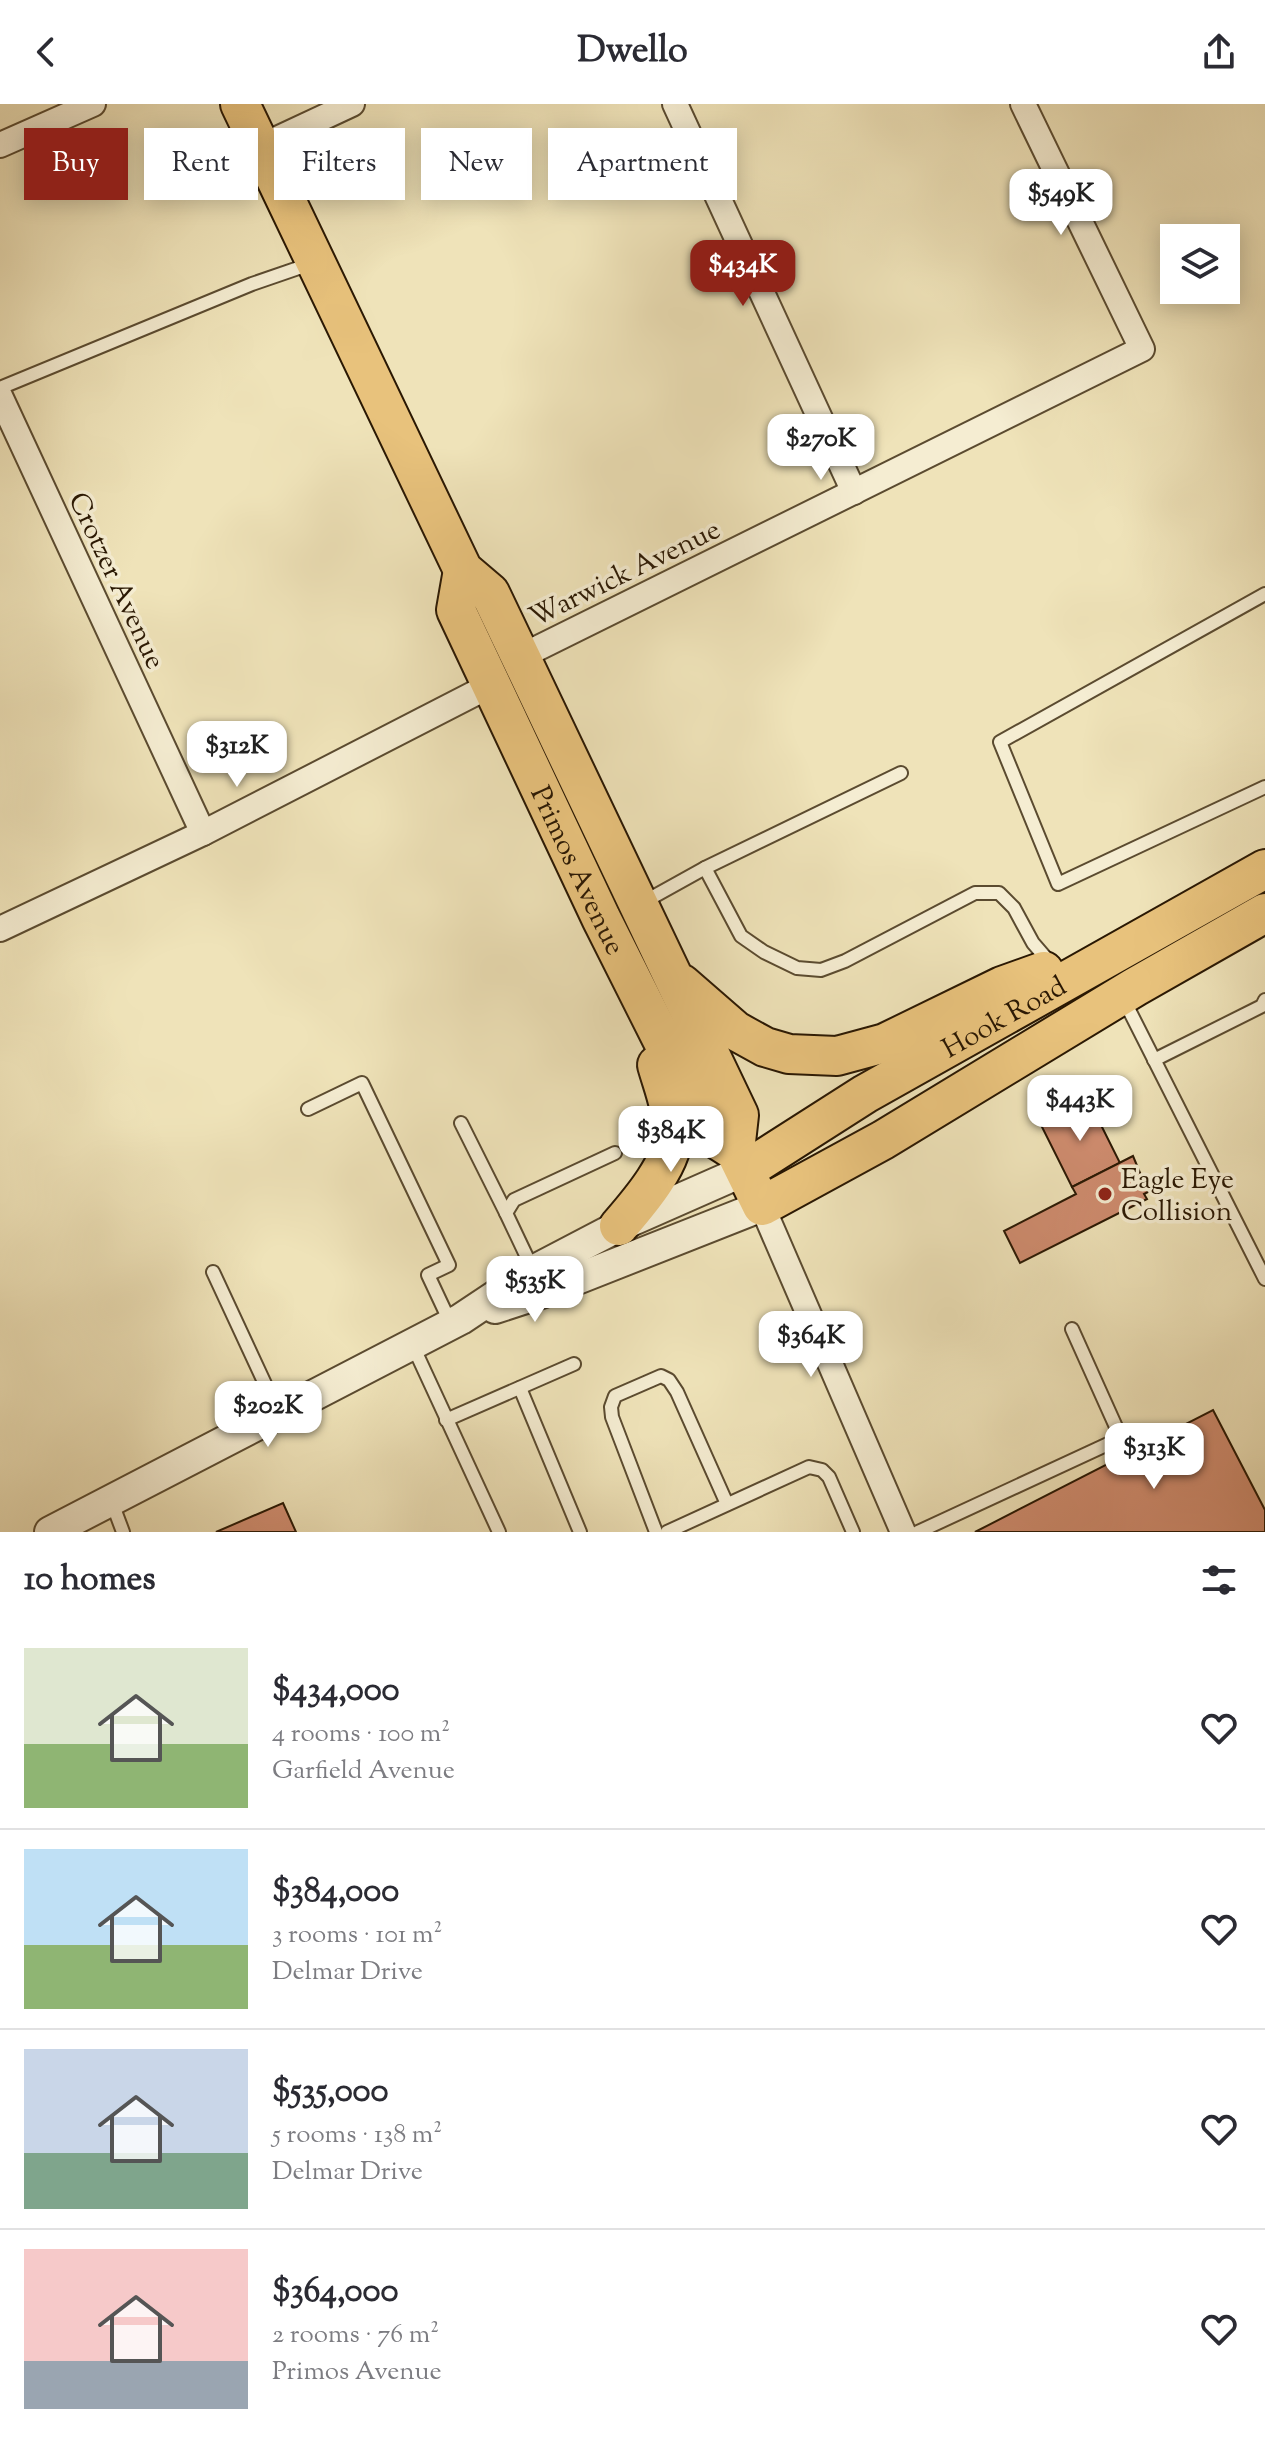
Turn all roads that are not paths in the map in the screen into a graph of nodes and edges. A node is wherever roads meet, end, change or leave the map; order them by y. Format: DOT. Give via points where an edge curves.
graph roads {
  1 [pos="93,104"];
  2 [pos="240,104"];
  3 [pos="352,104"];
  4 [pos="675,104"];
  5 [pos="1023,104"];
  6 [pos="0,145"];
  7 [pos="262,146"];
  8 [pos="317,262"];
  9 [pos="0,388"];
  10 [pos="0,396"];
  11 [pos="854,492"];
  12 [pos="463,570"];
  13 [pos="1265,594"];
  14 [pos="520,657"];
  15 [pos="491,685"];
  16 [pos="901,773"];
  17 [pos="1265,787"];
  18 [pos="203,833"];
  19 [pos="705,868"];
  20 [pos="1265,869"];
  21 [pos="637,906"];
  22 [pos="1260,920"];
  23 [pos="0,929"];
  24 [pos="1116,952"];
  25 [pos="1055,968"];
  26 [pos="653,980"];
  27 [pos="1122,995"];
  28 [pos="1265,1000"];
  29 [pos="1154,1060"];
  30 [pos="308,1109"];
  31 [pos="461,1123"];
  32 [pos="615,1153"];
  33 [pos="741,1160"];
  34 [pos="762,1206"];
  35 [pos="506,1213"];
  36 [pos="619,1226"];
  37 [pos="213,1272"];
  38 [pos="1265,1279"];
  39 [pos="538,1282"];
  40 [pos="456,1322"];
  41 [pos="1072,1329"];
  42 [pos="413,1346"];
  43 [pos="574,1364"];
  44 [pos="520,1388"];
  45 [pos="279,1414"];
  46 [pos="446,1420"];
  47 [pos="111,1500"];
  48 [pos="727,1504"];
  49 [pos="50,1532"];
  50 [pos="123,1532"];
  51 [pos="499,1532"];
  52 [pos="580,1532"];
  53 [pos="656,1532"];
  54 [pos="667,1532"];
  55 [pos="853,1532"];
  56 [pos="903,1532"];
  57 [pos="918,1532"];
  1 -- 6 [label="street"];
  2 -- 7 [label="main road, Primos Avenue"];
  3 -- 7 [label="street"];
  4 -- 11 [label="street"];
  5 -- 11 [label="street, Warwick Avenue" via="1142,349"];
  7 -- 8 [label="main road, Primos Avenue"];
  8 -- 9 [label="lane"];
  8 -- 12 [label="main road, Primos Avenue"];
  10 -- 18 [label="street, Crotzer Avenue"];
  11 -- 14 [label="street, Warwick Avenue"];
  12 -- 14 [label="main road, Primos Avenue" via="490,593"];
  12 -- 15 [label="main road, Primos Avenue" via="456,610"];
  13 -- 17 [label="lane" via="1000,742 1058,884"];
  14 -- 21 [label="main road, Primos Avenue"];
  15 -- 18 [label="street"];
  15 -- 26 [label="main road, Primos Avenue"];
  16 -- 19 [label="lane"];
  18 -- 23 [label="street"];
  19 -- 21 [label="lane"];
  19 -- 25 [label="lane" via="741,936 797,968 821,970 975,893 999,893"];
  20 -- 24 [label="main road, Hook Road"];
  21 -- 26 [label="main road, Primos Avenue"];
  22 -- 27 [label="main road, Hook Road"];
  24 -- 25 [label="main road"];
  24 -- 33 [label="main road, Hook Road"];
  25 -- 26 [label="main road" via="1002,986 885,1043 837,1056 765,1047"];
  26 -- 33 [label="main road, Primos Avenue" via="710,1135"];
  26 -- 36 [label="main road" via="674,1135 656,1181"];
  27 -- 29 [label="lane"];
  27 -- 34 [label="main road, Hook Road" via="883,1140"];
  28 -- 29 [label="lane"];
  29 -- 38 [label="lane"];
  30 -- 40 [label="lane" via="362,1083 449,1265 428,1275"];
  31 -- 35 [label="lane"];
  32 -- 35 [label="lane" via="514,1200"];
  33 -- 34 [label="main road, Primos Avenue"];
  33 -- 36 [label="street"];
  34 -- 39 [label="street"];
  34 -- 56 [label="street, Primos Avenue"];
  35 -- 39 [label="lane"];
  36 -- 39 [label="street"];
  37 -- 45 [label="lane"];
  39 -- 40 [label="street"];
  40 -- 42 [label="street"];
  41 -- 57 [label="lane" via="1121,1438"];
  42 -- 45 [label="street"];
  42 -- 46 [label="lane"];
  43 -- 44 [label="lane"];
  44 -- 46 [label="lane"];
  44 -- 52 [label="lane"];
  45 -- 47 [label="street"];
  46 -- 51 [label="lane"];
  47 -- 49 [label="street"];
  47 -- 50 [label="lane"];
  48 -- 53 [label="lane" via="677,1392 661,1376 615,1396 611,1407"];
  48 -- 54 [label="lane"];
  48 -- 55 [label="lane" via="809,1467 829,1477"];
}
